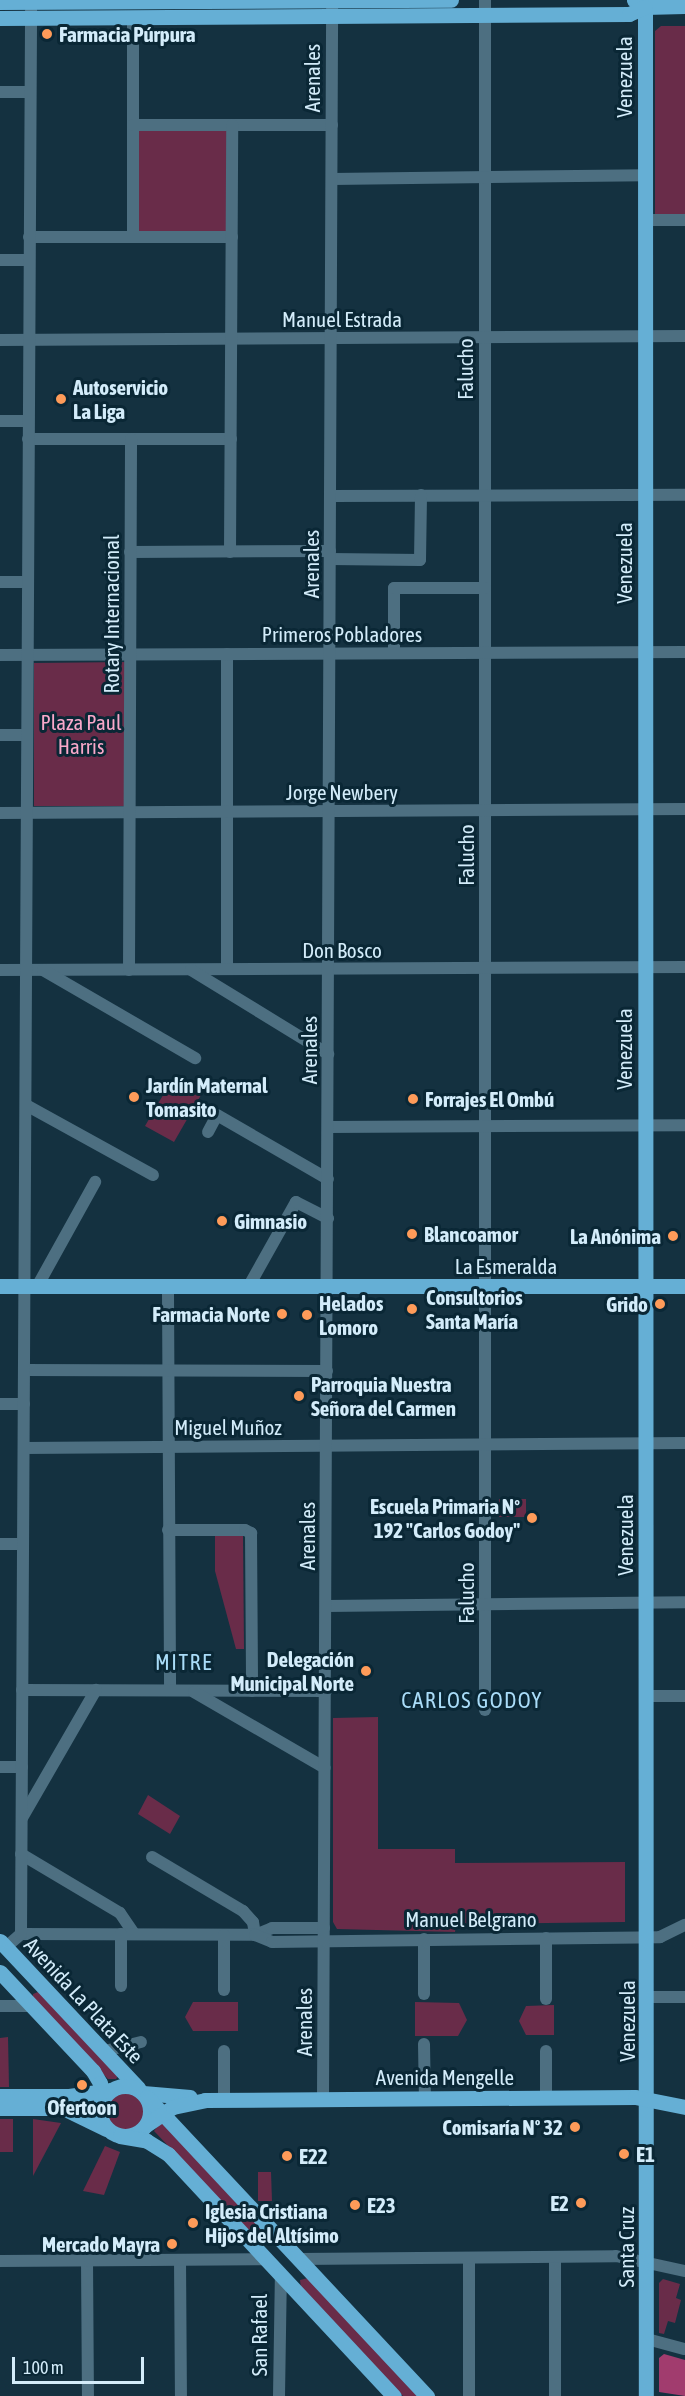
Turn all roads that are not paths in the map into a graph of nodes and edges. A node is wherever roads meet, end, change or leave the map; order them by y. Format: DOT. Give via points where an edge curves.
graph roads {
  1 [pos="451,0"];
  2 [pos="33,1"];
  3 [pos="0,2"];
  4 [pos="642,2"];
  5 [pos="332,5"];
  6 [pos="685,6"];
  7 [pos="485,8"];
  8 [pos="133,17"];
  9 [pos="0,18"];
  10 [pos="30,18"];
  11 [pos="0,92"];
  12 [pos="30,92"];
  13 [pos="133,125"];
  14 [pos="232,125"];
  15 [pos="332,125"];
  16 [pos="645,175"];
  17 [pos="485,177"];
  18 [pos="332,179"];
  19 [pos="645,220"];
  20 [pos="685,220"];
  21 [pos="29,237"];
  22 [pos="133,237"];
  23 [pos="231,237"];
  24 [pos="0,260"];
  25 [pos="29,260"];
  26 [pos="645,336"];
  27 [pos="685,336"];
  28 [pos="485,337"];
  29 [pos="331,338"];
  30 [pos="231,339"];
  31 [pos="0,340"];
  32 [pos="29,340"];
  33 [pos="0,421"];
  34 [pos="28,421"];
  35 [pos="131,439"];
  36 [pos="231,439"];
  37 [pos="28,440"];
  38 [pos="421,495"];
  39 [pos="485,495"];
  40 [pos="645,495"];
  41 [pos="685,495"];
  42 [pos="330,496"];
  43 [pos="130,552"];
  44 [pos="230,552"];
  45 [pos="330,555"];
  46 [pos="0,582"];
  47 [pos="28,582"];
  48 [pos="485,588"];
  49 [pos="645,652"];
  50 [pos="685,652"];
  51 [pos="330,653"];
  52 [pos="394,653"];
  53 [pos="485,653"];
  54 [pos="130,654"];
  55 [pos="227,654"];
  56 [pos="0,655"];
  57 [pos="28,655"];
  58 [pos="0,735"];
  59 [pos="27,735"];
  60 [pos="645,809"];
  61 [pos="685,809"];
  62 [pos="485,810"];
  63 [pos="329,811"];
  64 [pos="227,812"];
  65 [pos="0,813"];
  66 [pos="27,813"];
  67 [pos="130,813"];
  68 [pos="485,968"];
  69 [pos="645,968"];
  70 [pos="685,968"];
  71 [pos="129,969"];
  72 [pos="189,969"];
  73 [pos="227,969"];
  74 [pos="329,969"];
  75 [pos="0,970"];
  76 [pos="26,970"];
  77 [pos="43,970"];
  78 [pos="328,1054"];
  79 [pos="195,1059"];
  80 [pos="26,1104"];
  81 [pos="645,1125"];
  82 [pos="685,1125"];
  83 [pos="485,1126"];
  84 [pos="328,1127"];
  85 [pos="208,1132"];
  86 [pos="153,1175"];
  87 [pos="328,1179"];
  88 [pos="95,1182"];
  89 [pos="328,1218"];
  90 [pos="250,1284"];
  91 [pos="0,1286"];
  92 [pos="327,1287"];
  93 [pos="486,1287"];
  94 [pos="645,1287"];
  95 [pos="685,1287"];
  96 [pos="29,1289"];
  97 [pos="168,1294"];
  98 [pos="0,1296"];
  99 [pos="24,1370"];
  100 [pos="168,1370"];
  101 [pos="327,1371"];
  102 [pos="0,1404"];
  103 [pos="24,1404"];
  104 [pos="685,1443"];
  105 [pos="645,1444"];
  106 [pos="486,1445"];
  107 [pos="326,1446"];
  108 [pos="168,1447"];
  109 [pos="24,1448"];
  110 [pos="168,1530"];
  111 [pos="0,1544"];
  112 [pos="23,1544"];
  113 [pos="685,1602"];
  114 [pos="646,1603"];
  115 [pos="486,1605"];
  116 [pos="326,1606"];
  117 [pos="22,1690"];
  118 [pos="96,1690"];
  119 [pos="170,1690"];
  120 [pos="192,1690"];
  121 [pos="252,1691"];
  122 [pos="326,1691"];
  123 [pos="646,1696"];
  124 [pos="685,1696"];
  125 [pos="486,1710"];
  126 [pos="0,1767"];
  127 [pos="22,1767"];
  128 [pos="325,1768"];
  129 [pos="21,1819"];
  130 [pos="21,1854"];
  131 [pos="152,1857"];
  132 [pos="685,1924"];
  133 [pos="21,1934"];
  134 [pos="128,1934"];
  135 [pos="324,1934"];
  136 [pos="224,1935"];
  137 [pos="255,1935"];
  138 [pos="546,1938"];
  139 [pos="647,1938"];
  140 [pos="424,1939"];
  141 [pos="3,1944"];
  142 [pos="0,1972"];
  143 [pos="33,1976"];
  144 [pos="121,1986"];
  145 [pos="17,1990"];
  146 [pos="224,1990"];
  147 [pos="424,1994"];
  148 [pos="648,1997"];
  149 [pos="685,1997"];
  150 [pos="546,2000"];
  151 [pos="0,2006"];
  152 [pos="32,2006"];
  153 [pos="141,2042"];
  154 [pos="424,2044"];
  155 [pos="546,2050"];
  156 [pos="105,2051"];
  157 [pos="224,2051"];
  158 [pos="142,2093"];
  159 [pos="104,2095"];
  160 [pos="0,2096"];
  161 [pos="425,2098"];
  162 [pos="546,2098"];
  163 [pos="648,2098"];
  164 [pos="324,2099"];
  165 [pos="205,2100"];
  166 [pos="224,2100"];
  167 [pos="685,2107"];
  168 [pos="0,2108"];
  169 [pos="162,2113"];
  170 [pos="146,2125"];
  171 [pos="115,2133"];
  172 [pos="285,2244"];
  173 [pos="555,2257"];
  174 [pos="469,2258"];
  175 [pos="267,2259"];
  176 [pos="298,2259"];
  177 [pos="87,2260"];
  178 [pos="180,2260"];
  179 [pos="0,2261"];
  180 [pos="647,2261"];
  181 [pos="685,2271"];
  182 [pos="281,2274"];
  183 [pos="647,2339"];
  184 [pos="685,2349"];
  185 [pos="88,2396"];
  186 [pos="181,2396"];
  187 [pos="279,2396"];
  188 [pos="394,2396"];
  189 [pos="427,2396"];
  190 [pos="469,2396"];
  191 [pos="555,2396"];
  192 [pos="646,2396"];
  1 -- 5 [label="main road"];
  2 -- 3 [label="main road"];
  2 -- 5 [label="main road"];
  2 -- 10 [label="street"];
  4 -- 6 [label="main road"];
  4 -- 7 [label="main road" via="632,14"];
  4 -- 16 [label="main road, Venezuela"];
  5 -- 7 [label="main road"];
  5 -- 8 [label="main road"];
  5 -- 15 [label="street, Arenales"];
  7 -- 17 [label="street, Falucho"];
  8 -- 10 [label="main road"];
  8 -- 13 [label="street"];
  9 -- 10 [label="main road"];
  10 -- 12 [label="street"];
  11 -- 12 [label="street"];
  12 -- 21 [label="street"];
  13 -- 14 [label="street"];
  13 -- 22 [label="street"];
  14 -- 15 [label="street"];
  14 -- 23 [label="street"];
  15 -- 18 [label="street, Arenales"];
  16 -- 17 [label="street"];
  16 -- 19 [label="main road, Venezuela"];
  17 -- 18 [label="street"];
  17 -- 28 [label="street, Falucho"];
  18 -- 29 [label="street, Arenales"];
  19 -- 20 [label="street"];
  19 -- 26 [label="main road, Venezuela"];
  21 -- 22 [label="street"];
  21 -- 25 [label="street"];
  22 -- 23 [label="street"];
  23 -- 30 [label="street"];
  24 -- 25 [label="street"];
  25 -- 32 [label="street"];
  26 -- 27 [label="street, Manuel Estrada"];
  26 -- 28 [label="street, Manuel Estrada"];
  26 -- 40 [label="main road, Venezuela"];
  28 -- 29 [label="street, Manuel Estrada"];
  28 -- 39 [label="street, Falucho"];
  29 -- 30 [label="street, Manuel Estrada"];
  29 -- 42 [label="street, Arenales"];
  30 -- 32 [label="street, Manuel Estrada"];
  30 -- 36 [label="street"];
  31 -- 32 [label="street, Manuel Estrada"];
  32 -- 34 [label="street"];
  33 -- 34 [label="street"];
  34 -- 37 [label="street"];
  35 -- 36 [label="street"];
  35 -- 37 [label="street"];
  35 -- 43 [label="street, Rotary Internacional"];
  36 -- 44 [label="street"];
  37 -- 47 [label="street"];
  38 -- 39 [label="street"];
  38 -- 42 [label="street"];
  38 -- 45 [label="street" via="420,560"];
  39 -- 40 [label="street"];
  39 -- 48 [label="street, Falucho"];
  40 -- 41 [label="street"];
  40 -- 49 [label="main road, Venezuela"];
  42 -- 45 [label="street, Arenales"];
  43 -- 44 [label="street"];
  43 -- 54 [label="street, Rotary Internacional"];
  44 -- 45 [label="street"];
  45 -- 51 [label="street, Arenales"];
  46 -- 47 [label="street"];
  47 -- 57 [label="street"];
  48 -- 52 [label="street" via="394,588"];
  48 -- 53 [label="street, Falucho"];
  49 -- 50 [label="street, Primeros Pobladores"];
  49 -- 53 [label="street, Primeros Pobladores"];
  49 -- 60 [label="main road, Venezuela"];
  51 -- 52 [label="street, Primeros Pobladores"];
  51 -- 55 [label="street, Primeros Pobladores"];
  51 -- 63 [label="street, Arenales"];
  52 -- 53 [label="street, Primeros Pobladores"];
  53 -- 62 [label="street, Falucho"];
  54 -- 55 [label="street, Primeros Pobladores"];
  54 -- 57 [label="street, Primeros Pobladores"];
  54 -- 67 [label="street, Rotary Internacional"];
  55 -- 64 [label="street"];
  56 -- 57 [label="street, Primeros Pobladores"];
  57 -- 59 [label="street"];
  58 -- 59 [label="street"];
  59 -- 66 [label="street"];
  60 -- 61 [label="street, Jorge Newbery"];
  60 -- 62 [label="street, Jorge Newbery"];
  60 -- 69 [label="main road, Venezuela"];
  62 -- 63 [label="street, Jorge Newbery"];
  62 -- 68 [label="street, Falucho"];
  63 -- 64 [label="street, Jorge Newbery"];
  63 -- 74 [label="street, Arenales"];
  64 -- 67 [label="street, Jorge Newbery"];
  64 -- 73 [label="street"];
  65 -- 66 [label="street, Jorge Newbery"];
  66 -- 67 [label="street, Jorge Newbery"];
  66 -- 76 [label="street"];
  67 -- 71 [label="street, Rotary Internacional"];
  68 -- 69 [label="street, Don Bosco"];
  68 -- 74 [label="street, Don Bosco"];
  68 -- 83 [label="street, Falucho"];
  69 -- 70 [label="street, Don Bosco"];
  69 -- 81 [label="main road, Venezuela"];
  71 -- 72 [label="street, Don Bosco"];
  71 -- 77 [label="street, Don Bosco"];
  72 -- 73 [label="street, Don Bosco"];
  72 -- 78 [label="street"];
  73 -- 74 [label="street, Don Bosco"];
  74 -- 78 [label="street, Arenales"];
  75 -- 76 [label="street, Don Bosco"];
  76 -- 77 [label="street, Don Bosco"];
  76 -- 80 [label="street"];
  77 -- 79 [label="street"];
  78 -- 84 [label="street, Arenales"];
  80 -- 86 [label="street"];
  80 -- 96 [label="street"];
  81 -- 82 [label="street"];
  81 -- 83 [label="street"];
  81 -- 94 [label="main road, Venezuela"];
  83 -- 84 [label="street"];
  83 -- 93 [label="street, Falucho"];
  84 -- 87 [label="street, Arenales"];
  85 -- 87 [label="street" via="217,1115"];
  87 -- 89 [label="street, Arenales"];
  88 -- 96 [label="street"];
  89 -- 90 [label="street" via="296,1202"];
  89 -- 92 [label="street, Arenales"];
  90 -- 92 [label="main road, La Esmeralda" via="310,1283"];
  90 -- 96 [label="main road, La Esmeralda"];
  91 -- 96 [label="main road, La Esmeralda"];
  92 -- 93 [label="main road, La Esmeralda"];
  92 -- 97 [label="main road, La Esmeralda" via="311,1292"];
  92 -- 101 [label="street, Arenales"];
  93 -- 94 [label="main road, La Esmeralda"];
  93 -- 106 [label="street, Falucho"];
  94 -- 95 [label="main road, La Esmeralda"];
  94 -- 105 [label="main road, Venezuela"];
  96 -- 97 [label="main road, La Esmeralda"];
  96 -- 98 [label="main road, La Esmeralda"];
  96 -- 99 [label="street"];
  97 -- 100 [label="street"];
  99 -- 100 [label="street"];
  99 -- 103 [label="street"];
  100 -- 101 [label="street"];
  100 -- 108 [label="street"];
  101 -- 107 [label="street, Arenales"];
  102 -- 103 [label="street"];
  103 -- 109 [label="street"];
  104 -- 105 [label="street, Miguel Muñoz"];
  105 -- 106 [label="street, Miguel Muñoz"];
  105 -- 114 [label="main road, Venezuela"];
  106 -- 107 [label="street, Miguel Muñoz"];
  106 -- 115 [label="street, Falucho"];
  107 -- 108 [label="street, Miguel Muñoz"];
  107 -- 116 [label="street, Arenales"];
  108 -- 109 [label="street, Miguel Muñoz"];
  108 -- 110 [label="street"];
  109 -- 112 [label="street"];
  110 -- 119 [label="street"];
  110 -- 121 [label="street" via="250,1533"];
  111 -- 112 [label="street"];
  112 -- 117 [label="street"];
  113 -- 114 [label="street"];
  114 -- 115 [label="street"];
  114 -- 123 [label="main road, Venezuela"];
  115 -- 116 [label="street"];
  115 -- 125 [label="street, Falucho"];
  116 -- 122 [label="street, Arenales"];
  117 -- 118 [label="street"];
  117 -- 127 [label="street"];
  118 -- 119 [label="street"];
  118 -- 129 [label="street"];
  119 -- 120 [label="street"];
  120 -- 121 [label="street"];
  120 -- 128 [label="street"];
  121 -- 122 [label="street"];
  122 -- 128 [label="street, Arenales"];
  123 -- 124 [label="street"];
  123 -- 139 [label="main road, Venezuela"];
  126 -- 127 [label="street"];
  127 -- 129 [label="street"];
  128 -- 135 [label="street, Arenales"];
  129 -- 130 [label="street"];
  130 -- 133 [label="street"];
  130 -- 134 [label="street" via="120,1913"];
  131 -- 137 [label="street" via="243,1911 253,1922"];
  132 -- 139 [label="street, Manuel Belgrano" via="667,1936"];
  133 -- 134 [label="street, Manuel Belgrano"];
  133 -- 141 [label="street"];
  134 -- 136 [label="street, Manuel Belgrano"];
  134 -- 144 [label="street"];
  135 -- 137 [label="street, Manuel Belgrano" via="272,1942"];
  135 -- 140 [label="street, Manuel Belgrano"];
  135 -- 164 [label="street, Arenales"];
  136 -- 137 [label="street, Manuel Belgrano"];
  136 -- 146 [label="street"];
  138 -- 139 [label="street, Manuel Belgrano"];
  138 -- 140 [label="street, Manuel Belgrano"];
  138 -- 150 [label="street"];
  139 -- 148 [label="main road, Venezuela"];
  140 -- 147 [label="street"];
  141 -- 143 [label="main road, Avenida La Plata Este"];
  142 -- 145 [label="main road, Avenida La Plata Este"];
  143 -- 145 [label="main road" via="30,1990"];
  143 -- 156 [label="main road, Avenida La Plata Este"];
  145 -- 152 [label="main road, Avenida La Plata Este"];
  148 -- 149 [label="street"];
  148 -- 163 [label="main road, Venezuela"];
  151 -- 152 [label="street"];
  152 -- 159 [label="main road, Avenida La Plata Este" via="93,2071"];
  153 -- 156 [label="street"];
  154 -- 161 [label="street"];
  155 -- 162 [label="street"];
  156 -- 158 [label="main road, Avenida La Plata Este"];
  157 -- 166 [label="street"];
  158 -- 159 [label="main road" via="124,2085"];
  158 -- 165 [label="main road, Avenida Mengelle"];
  158 -- 169 [label="main road, Avenida La Plata Este"];
  158 -- 170 [label="main road" via="150,2111"];
  159 -- 160 [label="main road"];
  159 -- 171 [label="main road" via="101,2120"];
  161 -- 162 [label="main road, Avenida Mengelle"];
  161 -- 164 [label="main road, Avenida Mengelle"];
  162 -- 163 [label="main road, Avenida Mengelle"];
  163 -- 167 [label="main road, Avenida Mengelle"];
  163 -- 180 [label="main road, Santa Cruz"];
  164 -- 166 [label="main road, Avenida Mengelle"];
  165 -- 166 [label="main road, Avenida Mengelle"];
  165 -- 169 [label="main road, Avenida Mengelle" via="180,2104"];
  168 -- 171 [label="main road" via="63,2108"];
  169 -- 170 [label="main road, Avenida Mengelle"];
  169 -- 172 [label="main road, Avenida La Plata Este"];
  170 -- 171 [label="main road" via="136,2133"];
  171 -- 175 [label="main road" via="147,2141 168,2154"];
  172 -- 175 [label="main road" via="268,2243"];
  172 -- 176 [label="main road, Avenida La Plata Este"];
  173 -- 174 [label="street"];
  173 -- 180 [label="street" via="616,2256"];
  173 -- 191 [label="street"];
  174 -- 176 [label="street"];
  174 -- 190 [label="street"];
  175 -- 178 [label="street"];
  175 -- 182 [label="main road"];
  176 -- 182 [label="main road" via="297,2275"];
  176 -- 189 [label="main road, Avenida La Plata Este"];
  177 -- 178 [label="street"];
  177 -- 179 [label="street"];
  177 -- 185 [label="street"];
  178 -- 186 [label="street"];
  180 -- 181 [label="street"];
  180 -- 183 [label="main road, Santa Cruz"];
  182 -- 187 [label="street, San Rafael"];
  182 -- 188 [label="main road"];
  183 -- 184 [label="street"];
  183 -- 192 [label="main road, Santa Cruz"];
}
